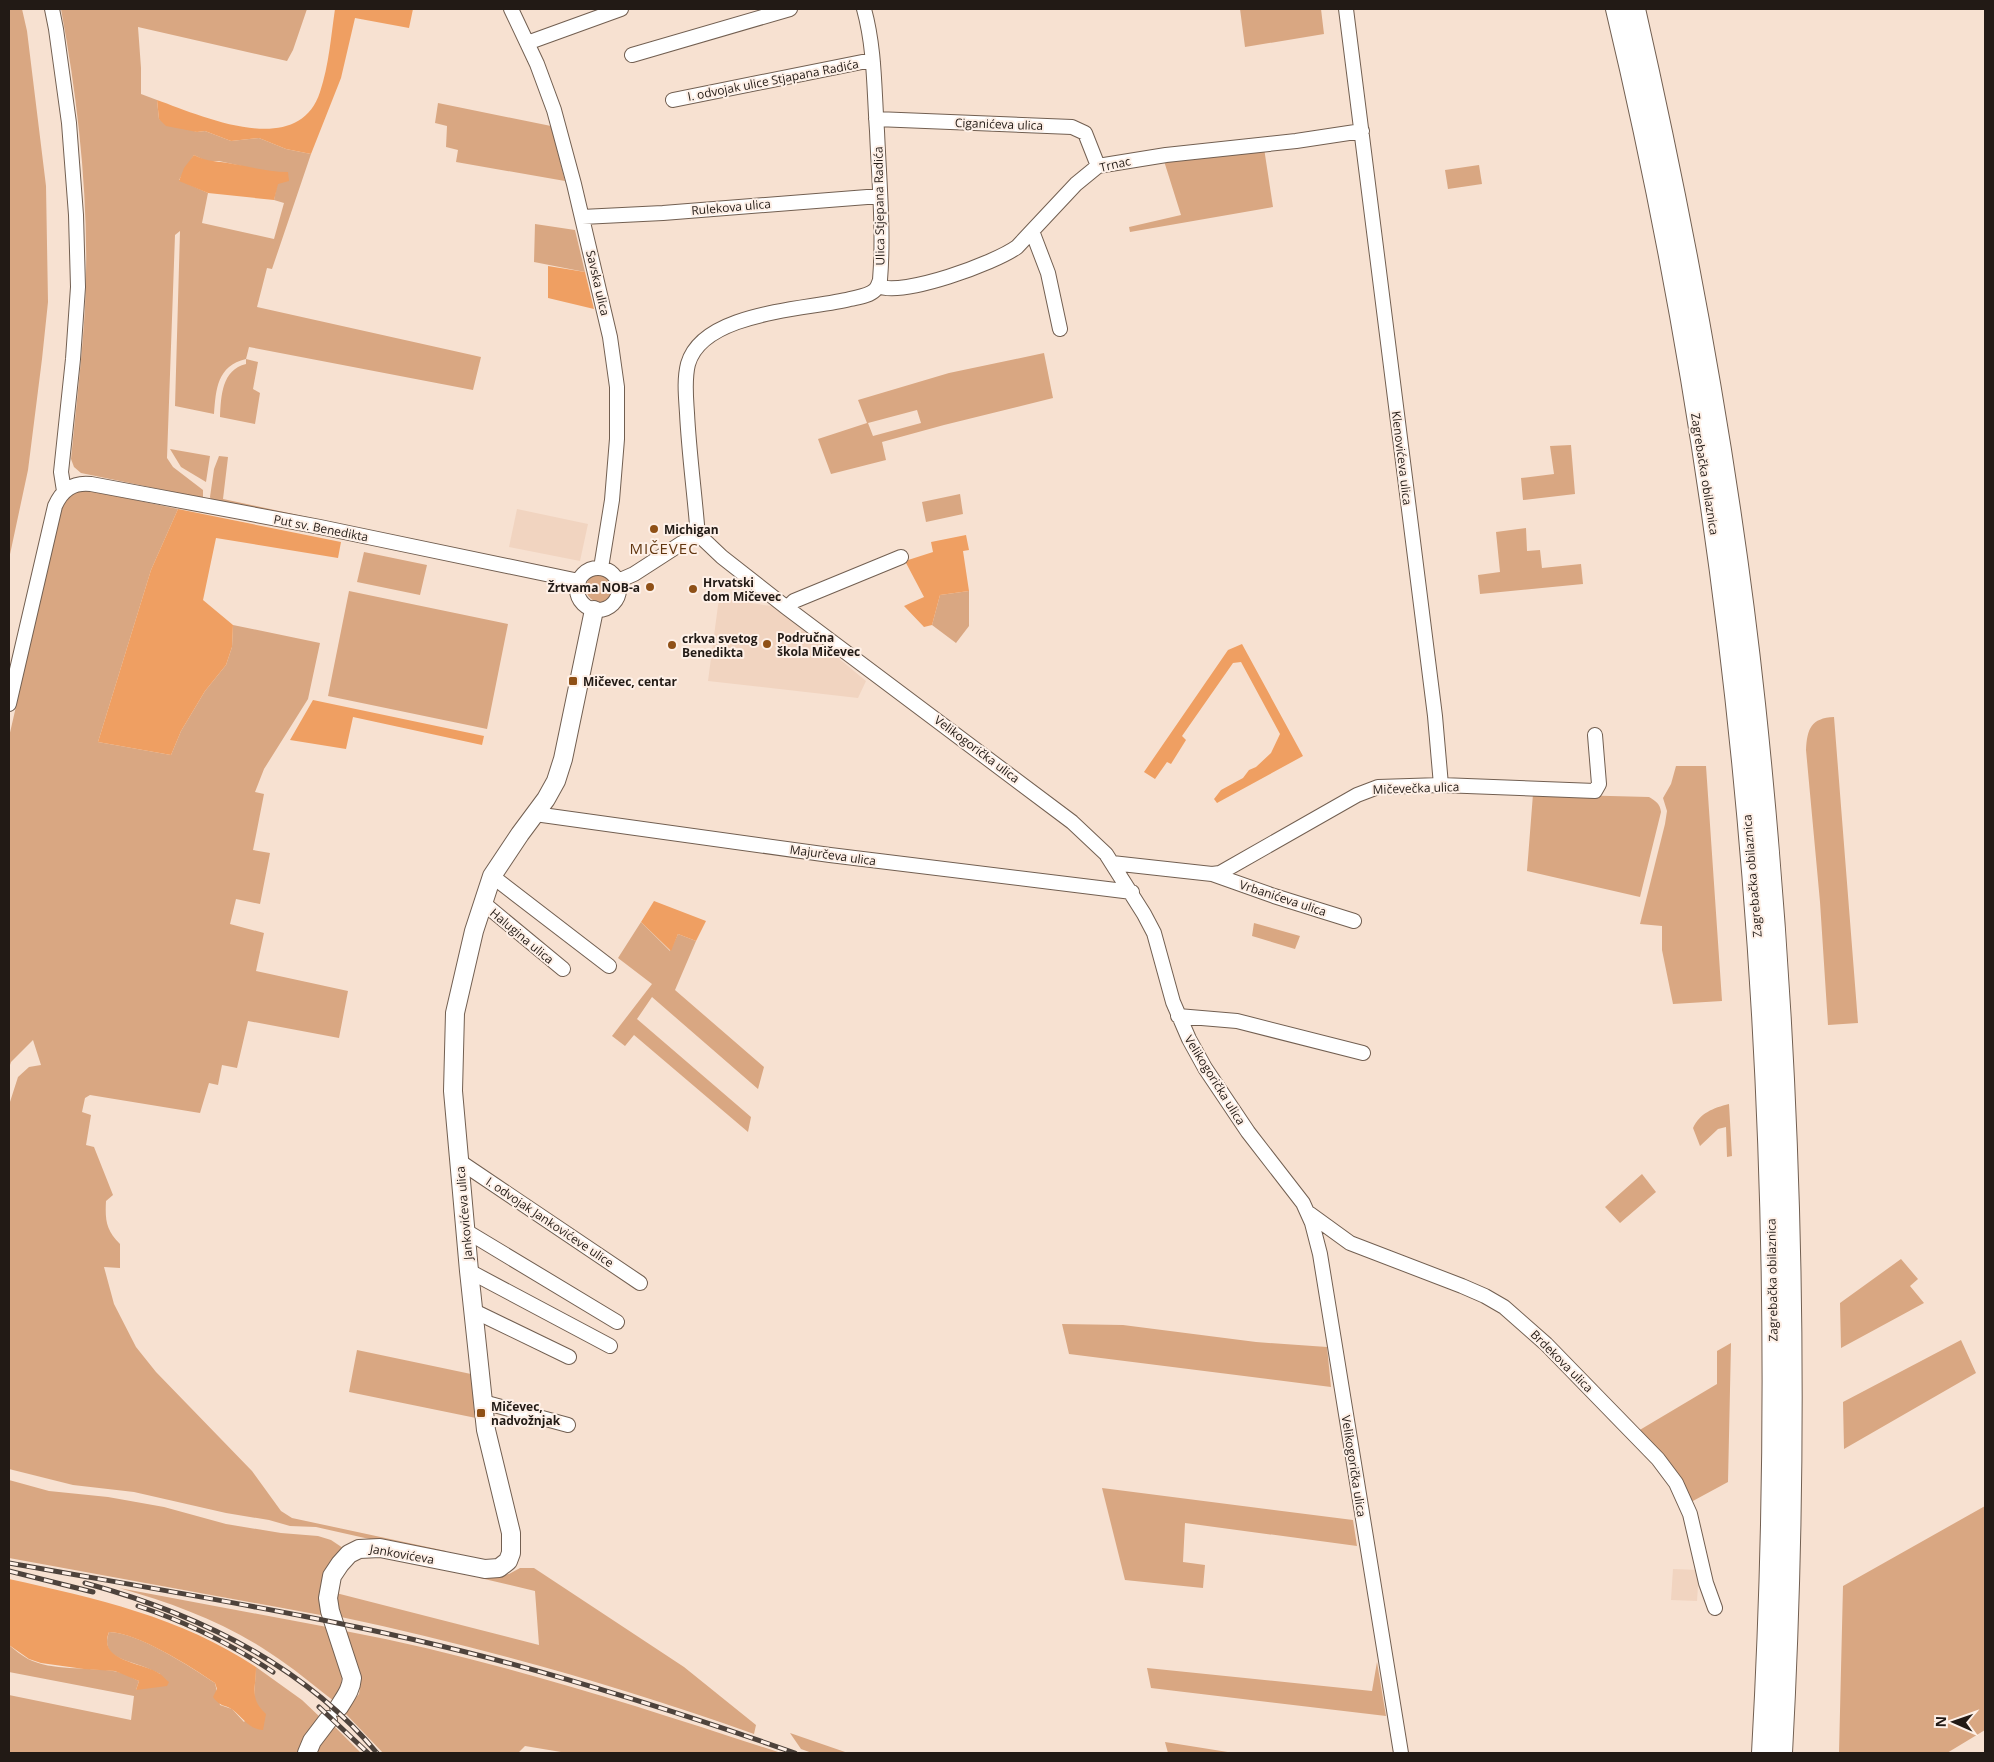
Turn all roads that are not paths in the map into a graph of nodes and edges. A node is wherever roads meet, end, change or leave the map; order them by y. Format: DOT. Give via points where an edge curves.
graph roads {
  1 [pos="52,9"];
  2 [pos="510,9"];
  3 [pos="621,9"];
  4 [pos="790,9"];
  5 [pos="864,9"];
  6 [pos="1346,9"];
  7 [pos="1616,9"];
  8 [pos="1635,9"];
  9 [pos="527,42"];
  10 [pos="632,55"];
  11 [pos="873,62"];
  12 [pos="673,100"];
  13 [pos="876,119"];
  14 [pos="1362,131"];
  15 [pos="1098,166"];
  16 [pos="880,196"];
  17 [pos="582,216"];
  18 [pos="1032,231"];
  19 [pos="878,286"];
  20 [pos="1060,329"];
  21 [pos="64,491"];
  22 [pos="698,537"];
  23 [pos="901,557"];
  24 [pos="601,568"];
  25 [pos="579,581"];
  26 [pos="618,581"];
  27 [pos="787,608"];
  28 [pos="594,610"];
  29 [pos="9,704"];
  30 [pos="1595,735"];
  31 [pos="1441,785"];
  32 [pos="534,814"];
  33 [pos="1112,863"];
  34 [pos="1212,874"];
  35 [pos="492,876"];
  36 [pos="1132,892"];
  37 [pos="482,902"];
  38 [pos="1354,921"];
  39 [pos="609,966"];
  40 [pos="563,969"];
  41 [pos="1178,1016"];
  42 [pos="1363,1053"];
  43 [pos="459,1161"];
  44 [pos="1308,1213"];
  45 [pos="466,1231"];
  46 [pos="469,1271"];
  47 [pos="640,1283"];
  48 [pos="474,1311"];
  49 [pos="617,1322"];
  50 [pos="610,1346"];
  51 [pos="569,1357"];
  52 [pos="484,1402"];
  53 [pos="568,1425"];
  54 [pos="511,1553"];
  55 [pos="1715,1608"];
  56 [pos="307,1753"];
  57 [pos="1400,1753"];
  58 [pos="1762,1753"];
  59 [pos="1782,1753"];
  1 -- 21 [label="street" via="69,122 78,287 74,359 61,472"];
  2 -- 9 [label="street, Savska ulica"];
  3 -- 9 [label="street"];
  4 -- 10 [label="street"];
  5 -- 11 [label="street, Ulica Stjepana Radića"];
  6 -- 14 [label="street, Klenovićeva ulica"];
  7 -- 58 [label="highway, Zagrebačka obilaznica" via="1647,145 1699,434 1732,674 1752,860 1770,1170 1773,1324 1773,1512"];
  8 -- 59 [label="highway, Zagrebačka obilaznica" via="1665,140 1722,456 1755,701 1770,857 1782,1013 1792,1294 1792,1512"];
  9 -- 17 [label="street, Savska ulica" via="554,110"];
  11 -- 12 [label="street, I. odvojak ulice Stjapana Radića"];
  11 -- 13 [label="street, Ulica Stjepana Radića"];
  13 -- 15 [label="street, Ciganićeva ulica" via="1072,127 1085,133"];
  13 -- 16 [label="street, Ulica Stjepana Radića"];
  14 -- 15 [label="street, Trnac"];
  14 -- 31 [label="street, Klenovićeva ulica"];
  15 -- 18 [label="street, Trnac" via="1076,184"];
  16 -- 17 [label="street, Rulekova ulica"];
  16 -- 19 [label="street, Ulica Stjepana Radića"];
  17 -- 24 [label="street, Savska ulica" via="610,337 617,387 615,470"];
  18 -- 19 [label="street, Trnac" via="1008,254 979,266 894,289"];
  18 -- 20 [label="street" via="1048,273"];
  19 -- 22 [label="street" via="871,293 843,301 740,321 715,334 694,351 689,361 686,385"];
  21 -- 25 [label="street, Put sv. Benedikta" via="75,484 91,484"];
  21 -- 29 [label="street" via="55,506"];
  22 -- 26 [label="street"];
  22 -- 27 [label="street, Velikogorička ulica"];
  23 -- 27 [label="street" via="794,601"];
  24 -- 25 [label="street" via="584,573"];
  24 -- 26 [label="street" via="612,573"];
  25 -- 28 [label="street" via="579,598"];
  26 -- 28 [label="street" via="616,600 605,609"];
  27 -- 33 [label="street, Velikogorička ulica" via="1072,822"];
  28 -- 32 [label="main road, Jankovićeva ulica" via="563,759 556,781"];
  30 -- 31 [label="street, Mičevečka ulica" via="1599,784 1595,792"];
  31 -- 34 [label="street, Mičevečka ulica" via="1367,790 1232,867"];
  32 -- 35 [label="main road, Jankovićeva ulica"];
  32 -- 36 [label="street, Majurčeva ulica"];
  33 -- 34 [label="street, Mičevečka ulica"];
  33 -- 36 [label="street, Velikogorička ulica"];
  34 -- 38 [label="street, Vrbanićeva ulica"];
  35 -- 37 [label="main road, Jankovićeva ulica"];
  35 -- 39 [label="street"];
  36 -- 41 [label="street, Velikogorička ulica" via="1154,933"];
  37 -- 40 [label="street, Halugina ulica"];
  37 -- 43 [label="main road, Jankovićeva ulica" via="455,1013 453,1091"];
  41 -- 42 [label="street" via="1238,1021"];
  41 -- 44 [label="street, Velikogorička ulica" via="1210,1076"];
  43 -- 45 [label="main road, Jankovićeva ulica"];
  43 -- 47 [label="street, I. odvojak Jankovićeve ulice"];
  44 -- 55 [label="street, Brdekova ulica" via="1350,1243 1485,1296 1504,1307 1546,1344 1658,1459 1676,1483 1690,1514"];
  44 -- 57 [label="street, Velikogorička ulica" via="1320,1254"];
  45 -- 46 [label="main road, Jankovićeva ulica"];
  45 -- 49 [label="street"];
  46 -- 48 [label="main road, Jankovićeva ulica"];
  46 -- 50 [label="street"];
  48 -- 51 [label="street"];
  48 -- 52 [label="main road, Jankovićeva ulica"];
  52 -- 53 [label="street"];
  52 -- 54 [label="main road, Jankovićeva ulica" via="486,1430 511,1533"];
  54 -- 56 [label="main road, Jankovićeva" via="509,1560 499,1568 485,1569 380,1548 359,1549 344,1559 332,1576 328,1589 330,1611 352,1686 312,1741"];
}
